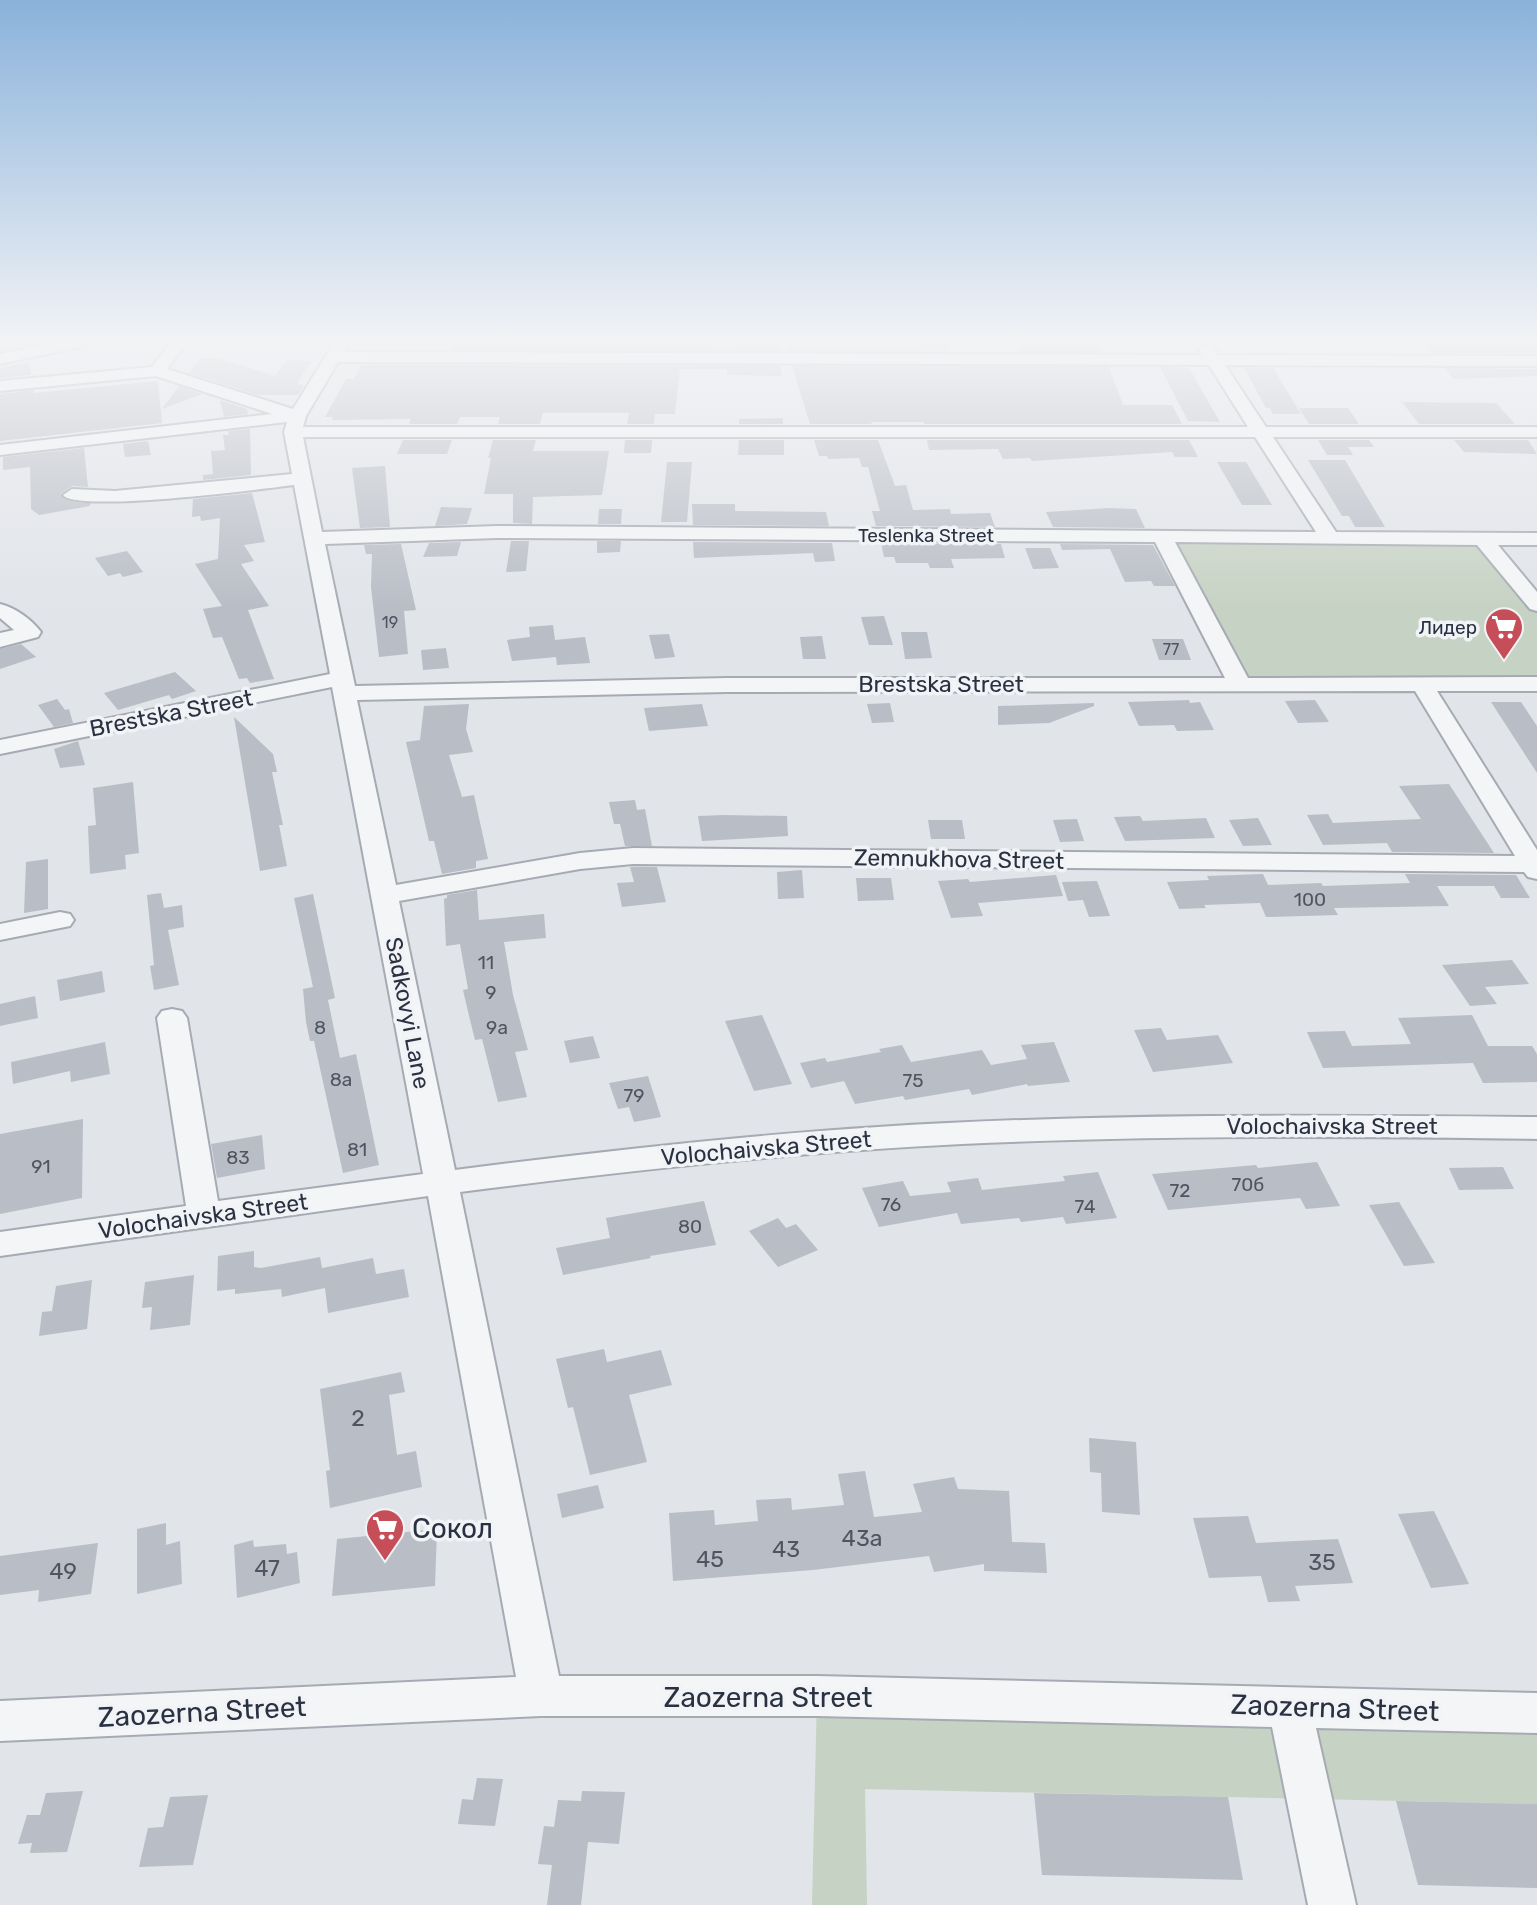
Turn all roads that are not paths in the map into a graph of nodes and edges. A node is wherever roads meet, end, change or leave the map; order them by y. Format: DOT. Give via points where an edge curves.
graph roads {
  1 [pos="228,430"];
  2 [pos="296,430"];
  3 [pos="1109,430"];
  4 [pos="1261,431"];
  5 [pos="1537,432"];
  6 [pos="0,450"];
  7 [pos="303,479"];
  8 [pos="72,495"];
  9 [pos="1162,537"];
  10 [pos="314,538"];
  11 [pos="1330,538"];
  12 [pos="1482,539"];
  13 [pos="1537,539"];
  14 [pos="1537,605"];
  15 [pos="0,610"];
  16 [pos="0,640"];
  17 [pos="1421,683"];
  18 [pos="1240,684"];
  19 [pos="1537,684"];
  20 [pos="343,685"];
  21 [pos="0,747"];
  22 [pos="1536,867"];
  23 [pos="385,895"];
  24 [pos="60,920"];
  25 [pos="0,932"];
  26 [pos="172,1018"];
  27 [pos="1537,1128"];
  28 [pos="442,1184"];
  29 [pos="204,1216"];
  30 [pos="0,1244"];
  31 [pos="541,1696"];
  32 [pos="1289,1706"];
  33 [pos="1537,1713"];
  34 [pos="0,1721"];
  35 [pos="1332,1905"];
  1 -- 6 [label="street"];
  2 -- 7 [label="street, Sadkovyi Lane"];
  3 -- 4 [label="street"];
  4 -- 5 [label="street"];
  4 -- 11 [label="street"];
  7 -- 8 [label="street" via="115,497"];
  7 -- 10 [label="street, Sadkovyi Lane"];
  9 -- 10 [label="street, Teslenka Street" via="497,532"];
  9 -- 11 [label="street, Teslenka Street"];
  9 -- 18 [label="street"];
  10 -- 20 [label="street, Sadkovyi Lane"];
  11 -- 12 [label="street, Teslenka Street"];
  12 -- 13 [label="street, Teslenka Street"];
  12 -- 14 [label="street"];
  15 -- 16 [label="street" via="30,632"];
  17 -- 18 [label="street, Brestska Street"];
  17 -- 19 [label="street, Brestska Street"];
  17 -- 22 [label="street"];
  18 -- 20 [label="street, Brestska Street"];
  20 -- 21 [label="street, Brestska Street"];
  20 -- 23 [label="street, Sadkovyi Lane"];
  22 -- 23 [label="street, Zemnukhova Street" via="633,856"];
  23 -- 28 [label="street, Sadkovyi Lane"];
  24 -- 25 [label="street"];
  26 -- 29 [label="street"];
  27 -- 28 [label="street, Volochaivska Street" via="1246,1124 1063,1128 681,1155"];
  28 -- 29 [label="street, Volochaivska Street"];
  28 -- 31 [label="street, Sadkovyi Lane"];
  29 -- 30 [label="street, Volochaivska Street"];
  31 -- 32 [label="street, Zaozerna Street" via="817,1696"];
  31 -- 34 [label="street, Zaozerna Street"];
  32 -- 33 [label="street, Zaozerna Street"];
  32 -- 35 [label="street"];
}
